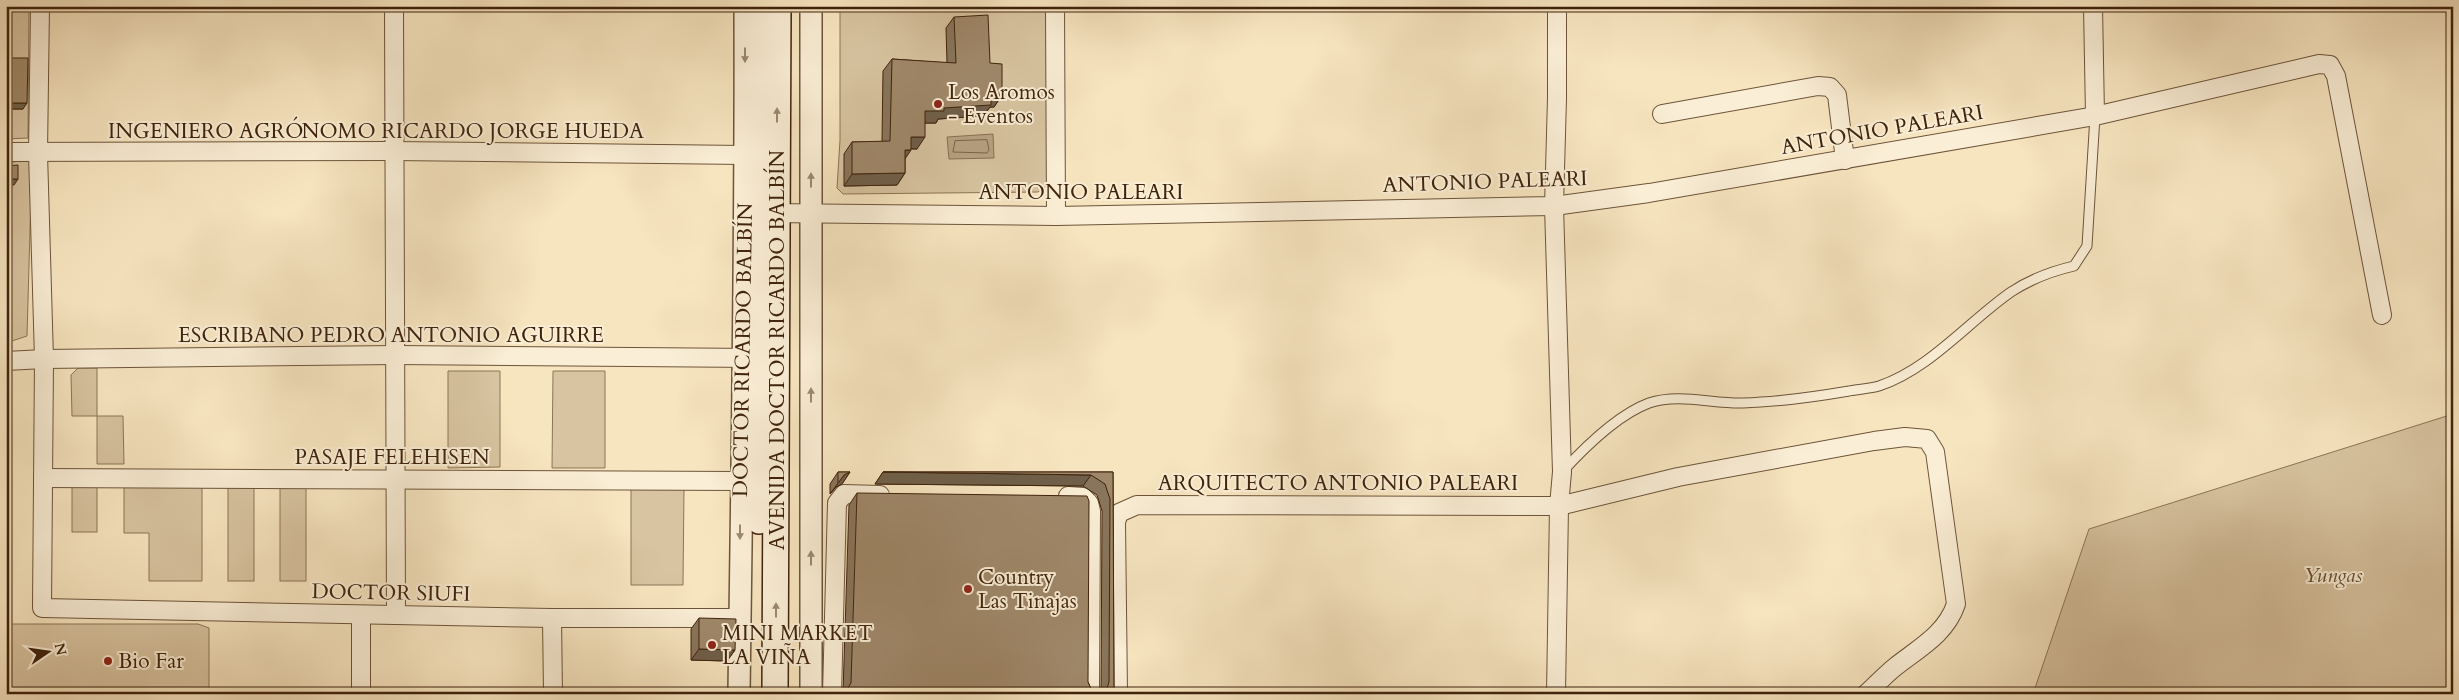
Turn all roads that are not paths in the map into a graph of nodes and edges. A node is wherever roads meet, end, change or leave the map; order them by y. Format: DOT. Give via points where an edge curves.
graph roads {
  1 [pos="40,6"];
  2 [pos="394,6"];
  3 [pos="745,6"];
  4 [pos="760,6"];
  5 [pos="778,6"];
  6 [pos="811,6"];
  7 [pos="1055,6"];
  8 [pos="1557,6"];
  9 [pos="2093,6"];
  10 [pos="1662,114"];
  11 [pos="2095,116"];
  12 [pos="393,151"];
  13 [pos="6,152"];
  14 [pos="38,153"];
  15 [pos="745,155"];
  16 [pos="1845,160"];
  17 [pos="1554,206"];
  18 [pos="768,213"];
  19 [pos="810,213"];
  20 [pos="1056,216"];
  21 [pos="2382,315"];
  22 [pos="396,356"];
  23 [pos="44,358"];
  24 [pos="760,358"];
  25 [pos="6,361"];
  26 [pos="1562,472"];
  27 [pos="43,478"];
  28 [pos="396,480"];
  29 [pos="740,481"];
  30 [pos="894,495"];
  31 [pos="1053,496"];
  32 [pos="1559,506"];
  33 [pos="396,614"];
  34 [pos="361,615"];
  35 [pos="811,617"];
  36 [pos="552,618"];
  37 [pos="740,618"];
  38 [pos="834,618"];
  39 [pos="361,694"];
  40 [pos="553,694"];
  41 [pos="739,694"];
  42 [pos="758,694"];
  43 [pos="775,694"];
  44 [pos="811,694"];
  45 [pos="832,694"];
  46 [pos="1090,694"];
  47 [pos="1118,694"];
  48 [pos="1556,694"];
  49 [pos="1866,694"];
  1 -- 14 [label="street"];
  2 -- 12 [label="street"];
  3 -- 15 [label="street, DOCTOR RICARDO BALBÍN, one-way"];
  4 -- 18 [label="main road, AVENIDA DOCTOR RICARDO BALBÍN"];
  18 -- 5 [label="main road, AVENIDA DOCTOR RICARDO BALBÍN, one-way"];
  19 -- 6 [label="street, one-way"];
  7 -- 20 [label="street"];
  8 -- 17 [label="street"];
  9 -- 11 [label="street"];
  10 -- 16 [label="street" via="1818,86 1830,87 1837,95"];
  11 -- 16 [label="street, ANTONIO PALEARI"];
  11 -- 21 [label="street, ANTONIO PALEARI" via="2319,64 2330,66 2336,76"];
  11 -- 26 [label="lane" via="2087,246 2074,266 2047,272 2012,292 1950,344 1879,386 1742,403 1670,399 1651,403 1592,441"];
  12 -- 14 [label="street, INGENIERO AGRÓNOMO RICARDO JORGE HUEDA"];
  12 -- 15 [label="street, INGENIERO AGRÓNOMO RICARDO JORGE HUEDA"];
  12 -- 22 [label="street"];
  13 -- 14 [label="street, INGENIERO AGRÓNOMO RICARDO JORGE HUEDA"];
  14 -- 23 [label="street"];
  15 -- 24 [label="street, DOCTOR RICARDO BALBÍN"];
  16 -- 17 [label="street, ANTONIO PALEARI"];
  17 -- 20 [label="street, ANTONIO PALEARI"];
  17 -- 26 [label="street"];
  18 -- 19 [label="street, ANTONIO PALEARI"];
  18 -- 24 [label="main road, AVENIDA DOCTOR RICARDO BALBÍN"];
  19 -- 20 [label="street, ANTONIO PALEARI"];
  35 -- 19 [label="street, one-way"];
  22 -- 23 [label="street, ESCRIBANO PEDRO ANTONIO AGUIRRE"];
  22 -- 24 [label="street, ESCRIBANO PEDRO ANTONIO AGUIRRE"];
  22 -- 28 [label="street"];
  23 -- 25 [label="street, ESCRIBANO PEDRO ANTONIO AGUIRRE"];
  23 -- 27 [label="street"];
  24 -- 29 [label="street, DOCTOR RICARDO BALBÍN"];
  24 -- 42 [label="main road, AVENIDA DOCTOR RICARDO BALBÍN"];
  43 -- 24 [label="main road, AVENIDA DOCTOR RICARDO BALBÍN, one-way"];
  26 -- 32 [label="street"];
  27 -- 28 [label="street, PASAJE FELEHISEN"];
  27 -- 34 [label="street, DOCTOR SIUFI" via="42,608"];
  28 -- 29 [label="street, PASAJE FELEHISEN"];
  28 -- 33 [label="street"];
  29 -- 37 [label="street, DOCTOR RICARDO BALBÍN, one-way"];
  30 -- 38 [label="street" via="844,494 837,504"];
  31 -- 46 [label="street" via="1082,497 1089,503 1091,511"];
  32 -- 47 [label="street, ARQUITECTO ANTONIO PALEARI" via="1137,505 1119,513 1115,537"];
  32 -- 48 [label="street"];
  32 -- 49 [label="street, ARQUITECTO ANTONIO PALEARI" via="1678,477 1874,441 1904,437 1927,439 1936,452 1956,604 1952,618 1937,635 1893,668"];
  33 -- 34 [label="street, DOCTOR SIUFI"];
  33 -- 36 [label="street, DOCTOR SIUFI"];
  34 -- 39 [label="street"];
  35 -- 38 [label="street"];
  35 -- 44 [label="street"];
  36 -- 37 [label="street, DOCTOR SIUFI"];
  36 -- 40 [label="street"];
  37 -- 41 [label="street, DOCTOR RICARDO BALBÍN"];
  38 -- 45 [label="street"];
}
